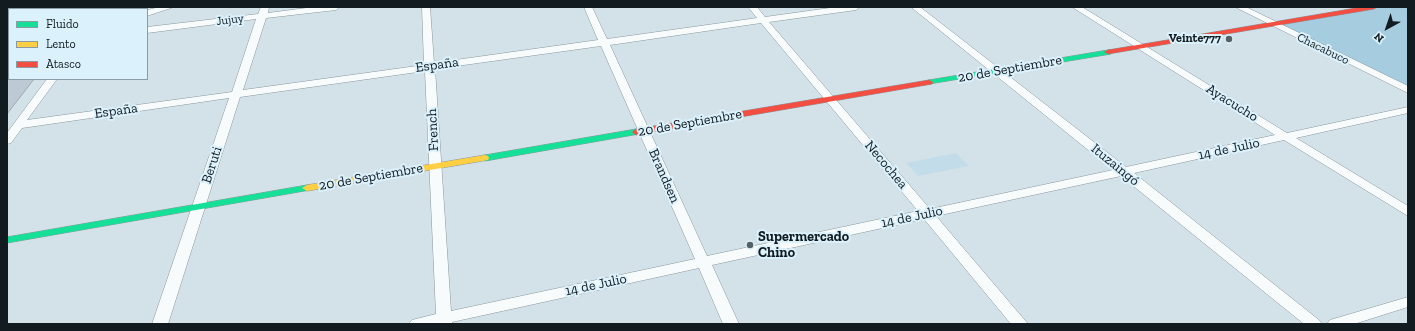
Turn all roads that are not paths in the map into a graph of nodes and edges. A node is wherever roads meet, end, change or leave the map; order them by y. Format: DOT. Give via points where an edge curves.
graph roads {
  1 [pos="170,7"];
  2 [pos="336,7"];
  3 [pos="426,7"];
  4 [pos="588,7"];
  5 [pos="752,7"];
  6 [pos="856,7"];
  7 [pos="915,7"];
  8 [pos="1076,7"];
  9 [pos="1239,7"];
  10 [pos="1374,7"];
  11 [pos="264,11"];
  12 [pos="148,13"];
  13 [pos="763,20"];
  14 [pos="1272,24"];
  15 [pos="148,30"];
  16 [pos="604,42"];
  17 [pos="1139,46"];
  18 [pos="429,67"];
  19 [pos="998,71"];
  20 [pos="51,80"];
  21 [pos="1408,90"];
  22 [pos="235,94"];
  23 [pos="830,99"];
  24 [pos="1408,110"];
  25 [pos="19,125"];
  26 [pos="644,131"];
  27 [pos="1286,136"];
  28 [pos="7,141"];
  29 [pos="435,166"];
  30 [pos="1123,171"];
  31 [pos="199,206"];
  32 [pos="1408,212"];
  33 [pos="927,214"];
  34 [pos="7,240"];
  35 [pos="703,262"];
  36 [pos="1408,302"];
  37 [pos="444,321"];
  38 [pos="160,324"];
  39 [pos="417,324"];
  40 [pos="731,324"];
  41 [pos="1020,324"];
  42 [pos="1314,324"];
  43 [pos="1335,324"];
  1 -- 12 [label="street"];
  2 -- 11 [label="street, Jujuy"];
  3 -- 18 [label="street, French"];
  4 -- 16 [label="street, Brandsen"];
  5 -- 13 [label="street, Necochea"];
  6 -- 13 [label="street, España"];
  7 -- 19 [label="street, Ituzaingó"];
  8 -- 17 [label="street, Ayacucho"];
  9 -- 14 [label="street, Chacabuco"];
  10 -- 14 [label="street, 20 de Septiembre"];
  11 -- 15 [label="street, Jujuy"];
  11 -- 22 [label="street, Beruti"];
  13 -- 16 [label="street, España"];
  13 -- 23 [label="street, Necochea"];
  14 -- 17 [label="street, 20 de Septiembre"];
  14 -- 21 [label="street, Chacabuco"];
  16 -- 18 [label="street, España"];
  16 -- 26 [label="street, Brandsen"];
  17 -- 19 [label="street, 20 de Septiembre"];
  17 -- 27 [label="street, Ayacucho"];
  18 -- 22 [label="street, España"];
  18 -- 29 [label="street, French"];
  19 -- 23 [label="street, 20 de Septiembre"];
  19 -- 30 [label="street, Ituzaingó"];
  20 -- 25 [label="street"];
  22 -- 25 [label="street, España"];
  22 -- 31 [label="street, Beruti"];
  23 -- 26 [label="street, 20 de Septiembre"];
  23 -- 33 [label="street, Necochea"];
  24 -- 27 [label="street, 14 de Julio"];
  25 -- 28 [label="street"];
  26 -- 29 [label="street, 20 de Septiembre"];
  26 -- 35 [label="street, Brandsen"];
  27 -- 30 [label="street, 14 de Julio"];
  27 -- 32 [label="street, Ayacucho"];
  29 -- 31 [label="street, 20 de Septiembre"];
  29 -- 37 [label="street, French"];
  30 -- 33 [label="street, 14 de Julio"];
  30 -- 42 [label="street, Ituzaingó"];
  31 -- 34 [label="street, 20 de Septiembre"];
  31 -- 38 [label="street, Beruti"];
  33 -- 35 [label="street, 14 de Julio"];
  33 -- 41 [label="street, Necochea"];
  35 -- 37 [label="street, 14 de Julio"];
  35 -- 40 [label="street, Brandsen"];
  36 -- 43 [label="street"];
  37 -- 39 [label="street, 14 de Julio"];
}
